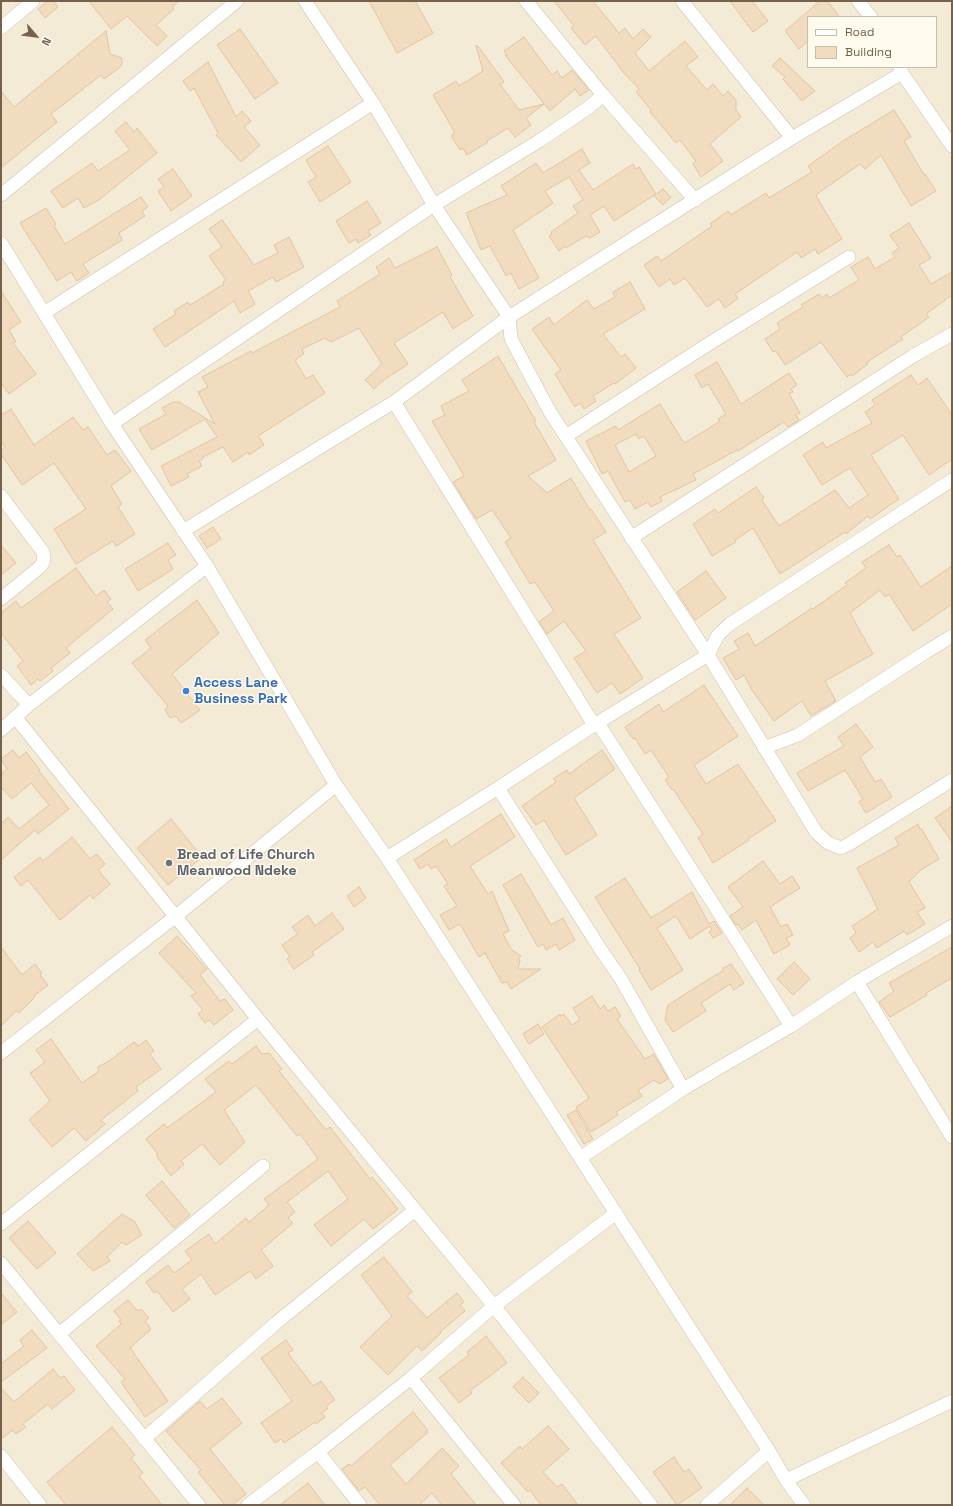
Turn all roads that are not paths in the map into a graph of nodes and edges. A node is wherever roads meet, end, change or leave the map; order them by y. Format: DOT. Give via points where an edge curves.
graph roads {
  1 [pos="33,1"];
  2 [pos="237,1"];
  3 [pos="305,1"];
  4 [pos="526,1"];
  5 [pos="682,1"];
  6 [pos="858,1"];
  7 [pos="869,16"];
  8 [pos="1,28"];
  9 [pos="901,70"];
  10 [pos="603,95"];
  11 [pos="373,103"];
  12 [pos="792,138"];
  13 [pos="952,146"];
  14 [pos="1,195"];
  15 [pos="695,200"];
  16 [pos="434,205"];
  17 [pos="1,243"];
  18 [pos="849,257"];
  19 [pos="44,312"];
  20 [pos="509,317"];
  21 [pos="952,334"];
  22 [pos="394,402"];
  23 [pos="112,424"];
  24 [pos="566,436"];
  25 [pos="952,480"];
  26 [pos="1,496"];
  27 [pos="183,531"];
  28 [pos="631,538"];
  29 [pos="207,566"];
  30 [pos="1,599"];
  31 [pos="952,636"];
  32 [pos="708,655"];
  33 [pos="1,674"];
  34 [pos="29,705"];
  35 [pos="16,718"];
  36 [pos="596,724"];
  37 [pos="1,730"];
  38 [pos="764,748"];
  39 [pos="952,780"];
  40 [pos="336,785"];
  41 [pos="498,788"];
  42 [pos="386,858"];
  43 [pos="176,916"];
  44 [pos="952,926"];
  45 [pos="857,982"];
  46 [pos="258,1019"];
  47 [pos="792,1026"];
  48 [pos="1,1053"];
  49 [pos="684,1089"];
  50 [pos="952,1137"];
  51 [pos="580,1158"];
  52 [pos="263,1166"];
  53 [pos="415,1210"];
  54 [pos="616,1213"];
  55 [pos="1,1224"];
  56 [pos="1,1263"];
  57 [pos="494,1306"];
  58 [pos="59,1334"];
  59 [pos="411,1378"];
  60 [pos="952,1401"];
  61 [pos="144,1439"];
  62 [pos="769,1451"];
  63 [pos="318,1452"];
  64 [pos="1,1456"];
  65 [pos="786,1480"];
  66 [pos="40,1505"];
  67 [pos="199,1505"];
  68 [pos="248,1505"];
  69 [pos="360,1505"];
  70 [pos="514,1505"];
  71 [pos="651,1505"];
  72 [pos="707,1505"];
  73 [pos="804,1505"];
  1 -- 8 [label="street"];
  2 -- 14 [label="street"];
  3 -- 11 [label="street"];
  4 -- 10 [label="street"];
  5 -- 12 [label="street"];
  6 -- 7 [label="street"];
  9 -- 12 [label="street"];
  9 -- 13 [label="street"];
  10 -- 15 [label="street"];
  10 -- 16 [label="street" via="540,141"];
  11 -- 16 [label="street"];
  11 -- 19 [label="street"];
  12 -- 15 [label="street"];
  15 -- 20 [label="street"];
  16 -- 20 [label="street"];
  16 -- 23 [label="street"];
  17 -- 19 [label="street"];
  18 -- 24 [label="street"];
  19 -- 23 [label="street"];
  20 -- 22 [label="street"];
  20 -- 24 [label="street" via="510,339"];
  21 -- 28 [label="street" via="913,356"];
  22 -- 27 [label="street"];
  22 -- 36 [label="street"];
  23 -- 27 [label="street"];
  24 -- 28 [label="street"];
  25 -- 32 [label="street" via="730,624 718,635"];
  26 -- 30 [label="street" via="43,552 44,560 41,566"];
  27 -- 29 [label="street"];
  28 -- 32 [label="street"];
  29 -- 34 [label="street"];
  29 -- 40 [label="street"];
  31 -- 38 [label="street" via="798,735"];
  32 -- 36 [label="street"];
  32 -- 38 [label="street"];
  33 -- 34 [label="street"];
  34 -- 35 [label="street"];
  35 -- 37 [label="street"];
  35 -- 43 [label="street"];
  36 -- 41 [label="street"];
  36 -- 47 [label="street" via="659,817"];
  38 -- 39 [label="street" via="816,832 828,843 841,848"];
  40 -- 42 [label="street"];
  40 -- 43 [label="street"];
  41 -- 42 [label="street"];
  41 -- 49 [label="street" via="621,979"];
  42 -- 51 [label="street"];
  43 -- 46 [label="street"];
  43 -- 48 [label="street"];
  44 -- 45 [label="street"];
  45 -- 47 [label="street"];
  45 -- 50 [label="street"];
  46 -- 53 [label="street"];
  46 -- 55 [label="street"];
  47 -- 49 [label="street"];
  49 -- 51 [label="street"];
  51 -- 54 [label="street"];
  52 -- 58 [label="street"];
  53 -- 57 [label="street"];
  53 -- 61 [label="street" via="276,1323"];
  54 -- 57 [label="street"];
  54 -- 62 [label="street"];
  56 -- 58 [label="street"];
  57 -- 59 [label="street"];
  57 -- 71 [label="street"];
  58 -- 61 [label="street"];
  59 -- 63 [label="street"];
  59 -- 70 [label="street"];
  60 -- 65 [label="street"];
  61 -- 67 [label="street"];
  62 -- 65 [label="street"];
  62 -- 72 [label="street"];
  63 -- 68 [label="street"];
  63 -- 69 [label="street"];
  64 -- 66 [label="street"];
  65 -- 73 [label="street"];
}
